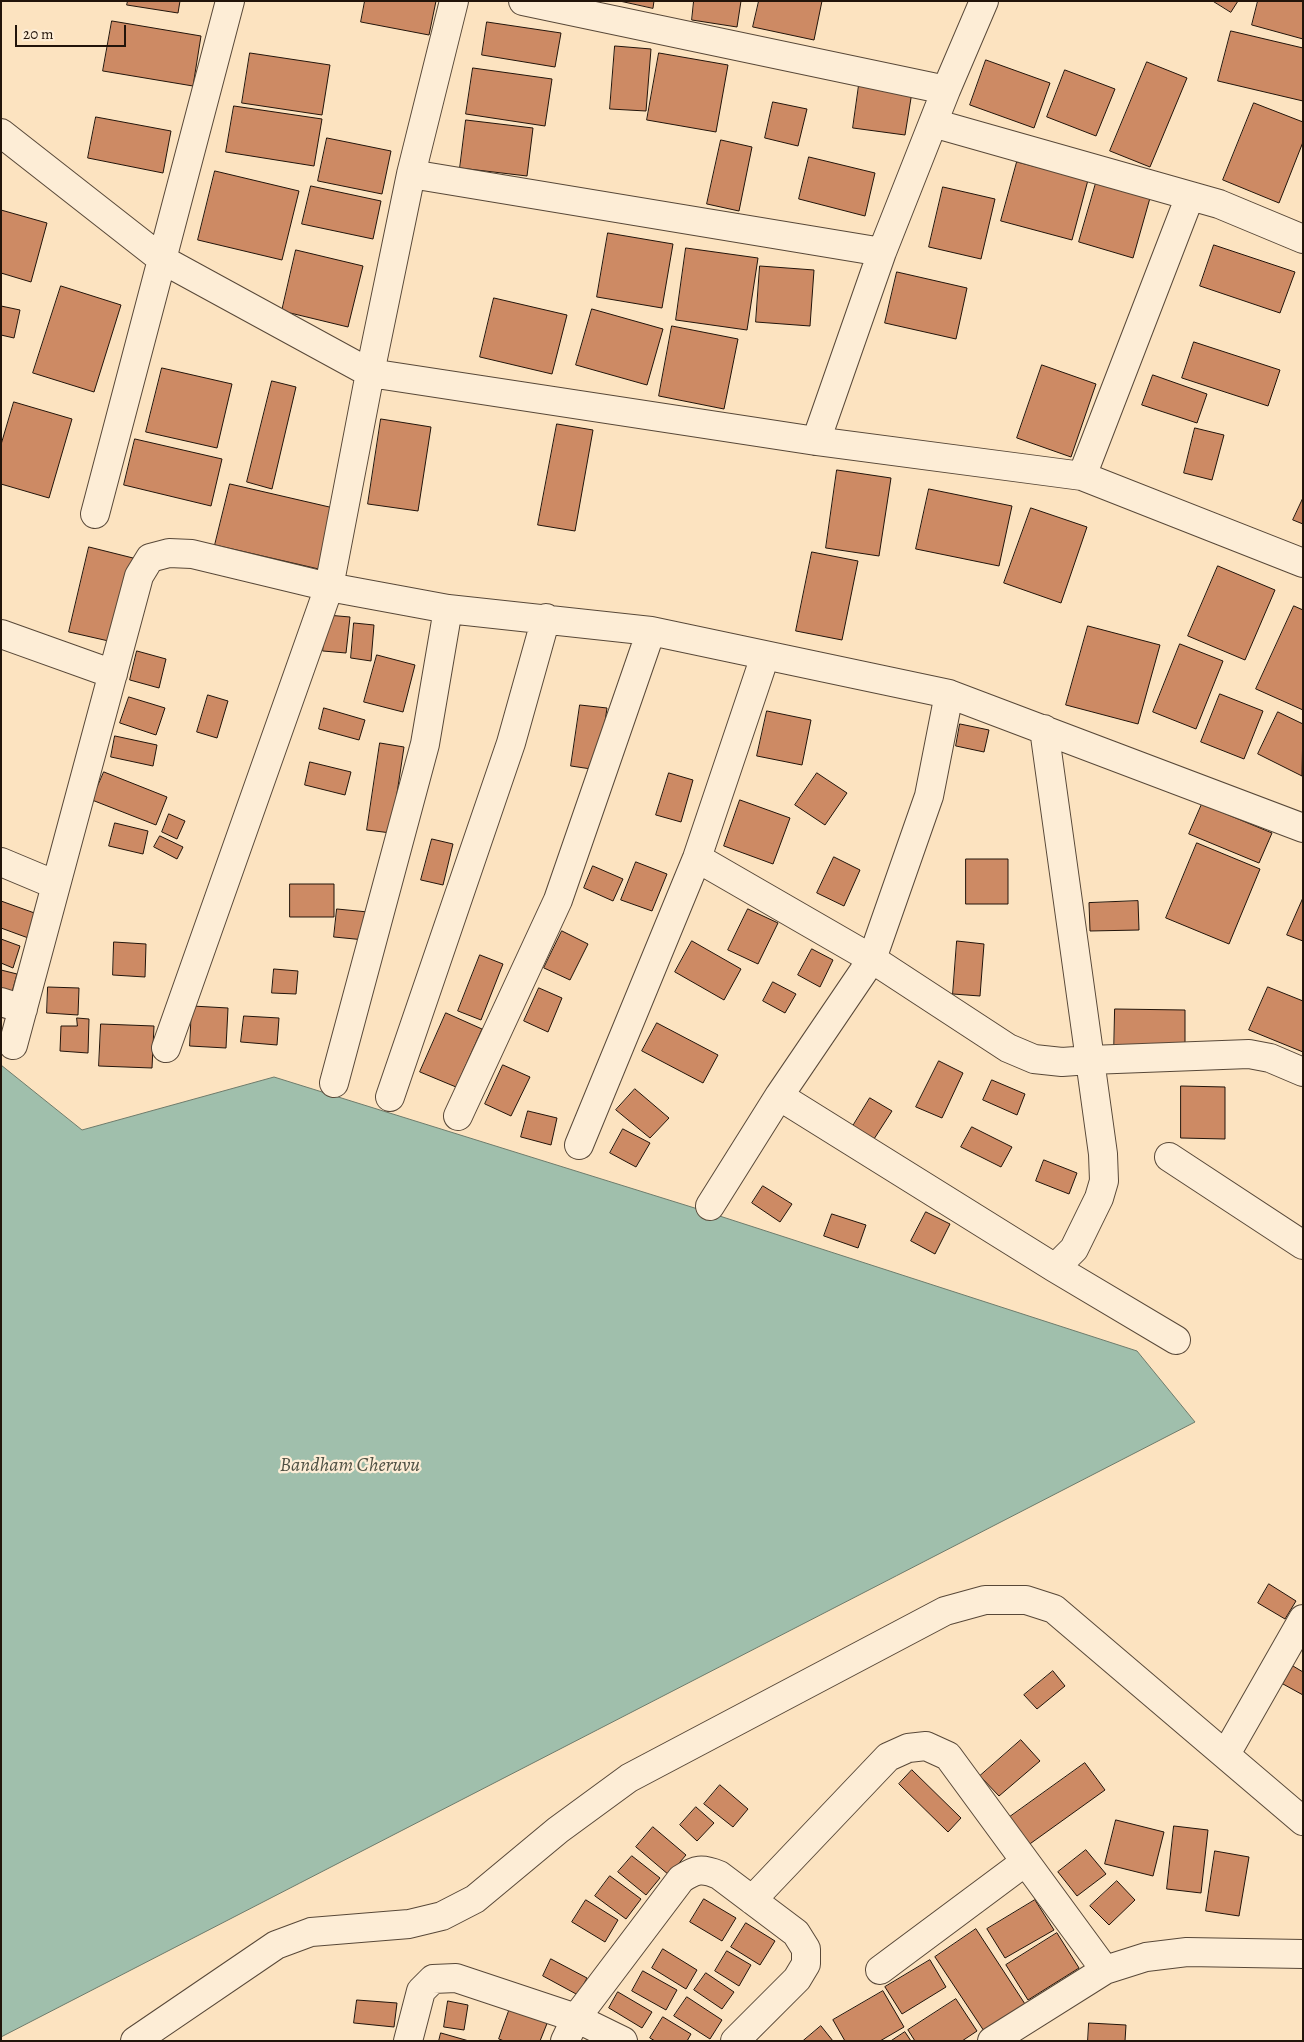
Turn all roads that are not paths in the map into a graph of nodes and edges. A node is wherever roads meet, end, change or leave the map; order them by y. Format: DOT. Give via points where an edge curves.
graph roads {
  1 [pos="230,1"];
  2 [pos="454,1"];
  3 [pos="523,1"];
  4 [pos="984,1"];
  5 [pos="946,90"];
  6 [pos="933,124"];
  7 [pos="1,133"];
  8 [pos="411,174"];
  9 [pos="1190,196"];
  10 [pos="1303,239"];
  11 [pos="882,252"];
  12 [pos="163,260"];
  13 [pos="370,373"];
  14 [pos="816,441"];
  15 [pos="1082,476"];
  16 [pos="95,514"];
  17 [pos="1303,563"];
  18 [pos="329,586"];
  19 [pos="448,609"];
  20 [pos="546,618"];
  21 [pos="651,631"];
  22 [pos="1,634"];
  23 [pos="765,656"];
  24 [pos="113,674"];
  25 [pos="949,694"];
  26 [pos="1044,729"];
  27 [pos="1303,828"];
  28 [pos="697,858"];
  29 [pos="1,862"];
  30 [pos="56,885"];
  31 [pos="872,959"];
  32 [pos="12,1005"];
  33 [pos="13,1045"];
  34 [pos="166,1048"];
  35 [pos="1090,1060"];
  36 [pos="1303,1072"];
  37 [pos="334,1083"];
  38 [pos="779,1096"];
  39 [pos="390,1097"];
  40 [pos="458,1116"];
  41 [pos="579,1145"];
  42 [pos="1169,1157"];
  43 [pos="710,1206"];
  44 [pos="1303,1245"];
  45 [pos="1055,1268"];
  46 [pos="1176,1340"];
  47 [pos="1303,1619"];
  48 [pos="1226,1754"];
  49 [pos="1303,1820"];
  50 [pos="1026,1862"];
  51 [pos="752,1900"];
  52 [pos="1303,1954"];
  53 [pos="880,1970"];
  54 [pos="1105,1970"];
  55 [pos="570,2029"];
  56 [pos="136,2041"];
  57 [pos="408,2041"];
  58 [pos="623,2041"];
  59 [pos="735,2041"];
  60 [pos="992,2041"];
  1 -- 12 [label="street"];
  2 -- 8 [label="street"];
  3 -- 5 [label="street"];
  4 -- 5 [label="street"];
  5 -- 6 [label="street"];
  6 -- 9 [label="street"];
  6 -- 11 [label="street"];
  7 -- 12 [label="street"];
  8 -- 11 [label="street"];
  8 -- 13 [label="street"];
  9 -- 10 [label="street" via="1219,204"];
  9 -- 15 [label="street"];
  11 -- 14 [label="street"];
  12 -- 13 [label="street"];
  12 -- 16 [label="street"];
  13 -- 14 [label="street"];
  13 -- 18 [label="street"];
  14 -- 15 [label="street"];
  15 -- 17 [label="street"];
  18 -- 19 [label="street"];
  18 -- 24 [label="street" via="192,554 169,553 150,558 139,576"];
  18 -- 34 [label="street"];
  19 -- 20 [label="street"];
  19 -- 37 [label="street" via="425,744"];
  20 -- 21 [label="street"];
  20 -- 39 [label="street" via="511,743"];
  21 -- 23 [label="street"];
  21 -- 40 [label="street" via="558,900"];
  22 -- 24 [label="street"];
  23 -- 25 [label="street"];
  23 -- 28 [label="street"];
  24 -- 30 [label="street"];
  25 -- 26 [label="street"];
  25 -- 31 [label="street" via="929,796"];
  26 -- 27 [label="street"];
  26 -- 35 [label="street"];
  28 -- 31 [label="street"];
  28 -- 41 [label="street"];
  29 -- 30 [label="street"];
  30 -- 32 [label="street"];
  31 -- 35 [label="street" via="1008,1048 1034,1059"];
  31 -- 38 [label="street"];
  32 -- 33 [label="street"];
  35 -- 36 [label="street" via="1249,1054 1270,1058"];
  35 -- 45 [label="street" via="1104,1181 1074,1249"];
  38 -- 43 [label="street"];
  38 -- 45 [label="street"];
  42 -- 44 [label="street"];
  45 -- 46 [label="street"];
  47 -- 48 [label="street"];
  48 -- 49 [label="street"];
  48 -- 56 [label="street" via="1054,1609 1026,1600 985,1600 945,1611 629,1778 558,1830 474,1899 458,1908 442,1916 409,1924 311,1932 276,1945"];
  50 -- 51 [label="street" via="948,1756 926,1746 908,1748 888,1757"];
  50 -- 53 [label="street"];
  50 -- 54 [label="street"];
  51 -- 55 [label="street" via="708,1870 694,1870 681,1879"];
  51 -- 59 [label="street" via="796,1934 806,1949 806,1964 797,1979"];
  52 -- 54 [label="street" via="1187,1952 1146,1957"];
  54 -- 60 [label="street"];
  55 -- 57 [label="street" via="456,1978 433,1979 421,1991"];
  55 -- 58 [label="street"];
}
